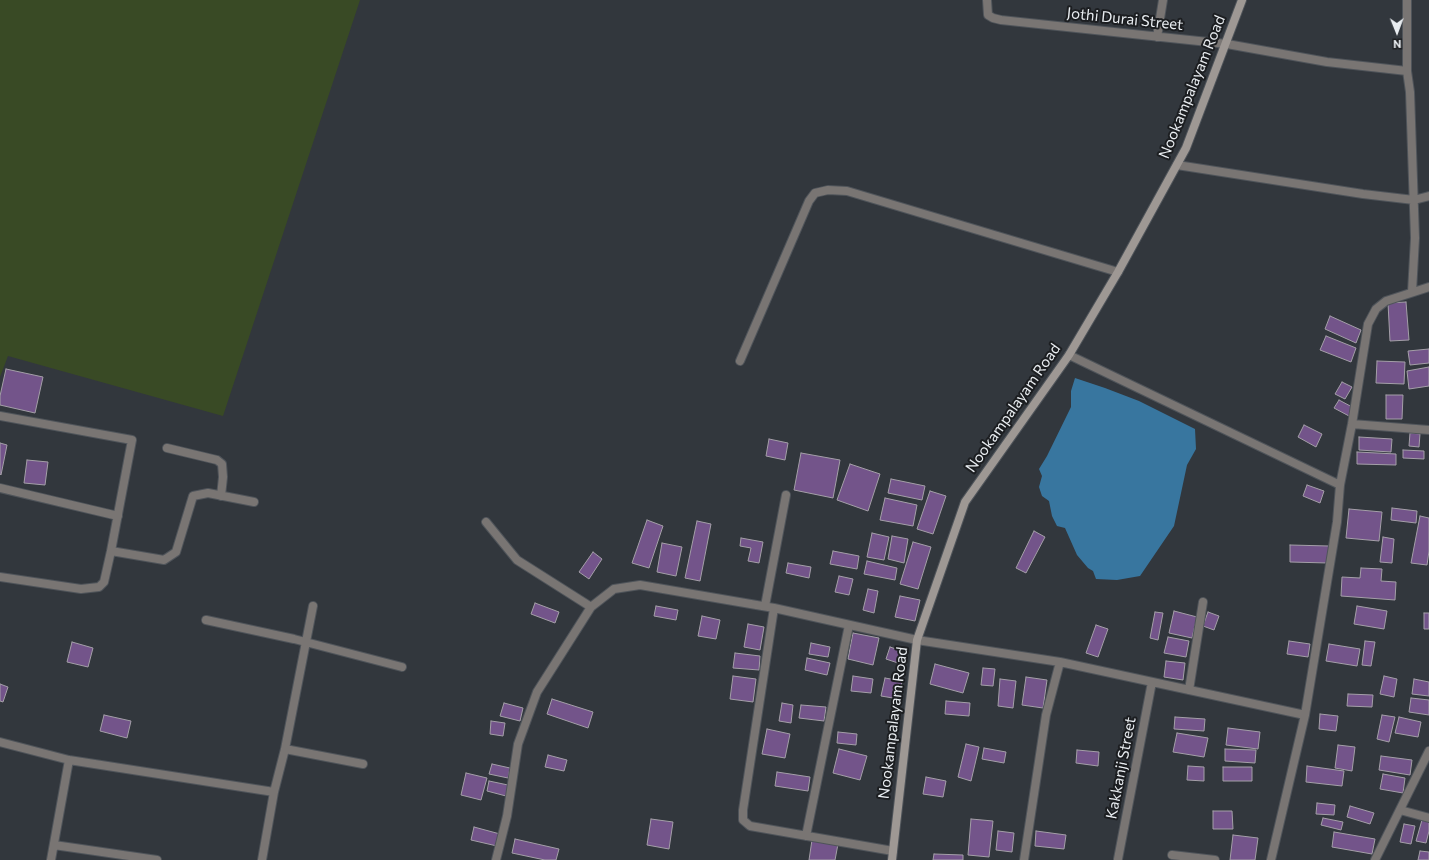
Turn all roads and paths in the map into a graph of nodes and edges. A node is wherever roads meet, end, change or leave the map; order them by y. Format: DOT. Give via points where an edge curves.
graph roads {
  1 [pos="986,0"];
  2 [pos="1163,0"];
  3 [pos="1242,0"];
  4 [pos="1407,0"];
  5 [pos="1156,37"];
  6 [pos="1227,44"];
  7 [pos="1407,71"];
  8 [pos="1176,165"];
  9 [pos="1429,196"];
  10 [pos="1414,200"];
  11 [pos="1118,272"];
  12 [pos="1429,287"];
  13 [pos="1412,292"];
  14 [pos="1069,355"];
  15 [pos="740,361"];
  16 [pos="0,416"];
  17 [pos="1352,424"];
  18 [pos="1429,430"];
  19 [pos="168,448"];
  20 [pos="1340,485"];
  21 [pos="0,488"];
  22 [pos="786,495"];
  23 [pos="221,496"];
  24 [pos="254,502"];
  25 [pos="118,516"];
  26 [pos="486,522"];
  27 [pos="111,551"];
  28 [pos="0,577"];
  29 [pos="1203,602"];
  30 [pos="313,606"];
  31 [pos="765,606"];
  32 [pos="591,607"];
  33 [pos="774,608"];
  34 [pos="206,620"];
  35 [pos="848,625"];
  36 [pos="917,640"];
  37 [pos="306,642"];
  38 [pos="1060,662"];
  39 [pos="402,667"];
  40 [pos="1152,682"];
  41 [pos="1189,690"];
  42 [pos="1305,715"];
  43 [pos="0,742"];
  44 [pos="285,749"];
  45 [pos="1429,751"];
  46 [pos="70,760"];
  47 [pos="363,764"];
  48 [pos="274,792"];
  49 [pos="1400,810"];
  50 [pos="1429,818"];
  51 [pos="806,836"];
  52 [pos="54,844"];
  53 [pos="1172,855"];
  54 [pos="892,856"];
  55 [pos="1118,859"];
  56 [pos="51,860"];
  57 [pos="157,860"];
  58 [pos="262,860"];
  59 [pos="496,860"];
  60 [pos="1024,860"];
  61 [pos="1215,860"];
  62 [pos="1271,860"];
  63 [pos="1375,860"];
  1 -- 5 [label="street, Jothi Durai Street" via="988,15 1001,20"];
  2 -- 5 [label="street"];
  3 -- 6 [label="street, Nookampalayam Road"];
  4 -- 7 [label="street"];
  5 -- 6 [label="street, Jothi Durai Street"];
  6 -- 7 [label="street, Jothi Durai Street" via="1327,62"];
  6 -- 8 [label="street, Nookampalayam Road" via="1186,148"];
  7 -- 10 [label="street"];
  8 -- 10 [label="street"];
  8 -- 11 [label="street, Nookampalayam Road"];
  9 -- 10 [label="street"];
  10 -- 13 [label="street"];
  11 -- 14 [label="street, Nookampalayam Road"];
  11 -- 15 [label="street" via="847,191 828,190 815,193 809,201"];
  12 -- 13 [label="street"];
  13 -- 17 [label="street" via="1386,301 1376,309 1368,324"];
  14 -- 20 [label="street"];
  14 -- 36 [label="street, Nookampalayam Road" via="965,502"];
  16 -- 25 [label="street" via="132,440"];
  17 -- 18 [label="street"];
  17 -- 20 [label="street"];
  19 -- 23 [label="street" via="217,460 222,464"];
  20 -- 42 [label="street" via="1337,522"];
  21 -- 25 [label="street"];
  22 -- 31 [label="street"];
  23 -- 24 [label="street"];
  23 -- 27 [label="street" via="208,493 193,496 176,552 164,560"];
  25 -- 27 [label="street"];
  26 -- 32 [label="street" via="517,560"];
  27 -- 28 [label="street" via="104,582 99,587 81,589"];
  29 -- 41 [label="street"];
  30 -- 37 [label="street"];
  31 -- 32 [label="street" via="640,585 614,589"];
  31 -- 33 [label="street"];
  32 -- 59 [label="street" via="537,692 518,744"];
  33 -- 35 [label="street"];
  33 -- 51 [label="street" via="743,820 750,826"];
  34 -- 37 [label="street"];
  35 -- 36 [label="street"];
  35 -- 51 [label="street"];
  36 -- 38 [label="street"];
  36 -- 54 [label="street, Nookampalayam Road"];
  37 -- 39 [label="street"];
  37 -- 44 [label="street"];
  38 -- 40 [label="street"];
  38 -- 60 [label="street" via="1046,715"];
  40 -- 41 [label="street"];
  40 -- 55 [label="street, Kakkanji Street"];
  41 -- 42 [label="street"];
  42 -- 62 [label="street"];
  43 -- 46 [label="street"];
  44 -- 47 [label="street"];
  44 -- 48 [label="street"];
  45 -- 49 [label="street"];
  46 -- 48 [label="street"];
  46 -- 52 [label="street"];
  48 -- 58 [label="street"];
  49 -- 50 [label="street"];
  49 -- 63 [label="street"];
  51 -- 54 [label="street"];
  52 -- 56 [label="street"];
  52 -- 57 [label="street"];
  53 -- 61 [label="street"];
}
